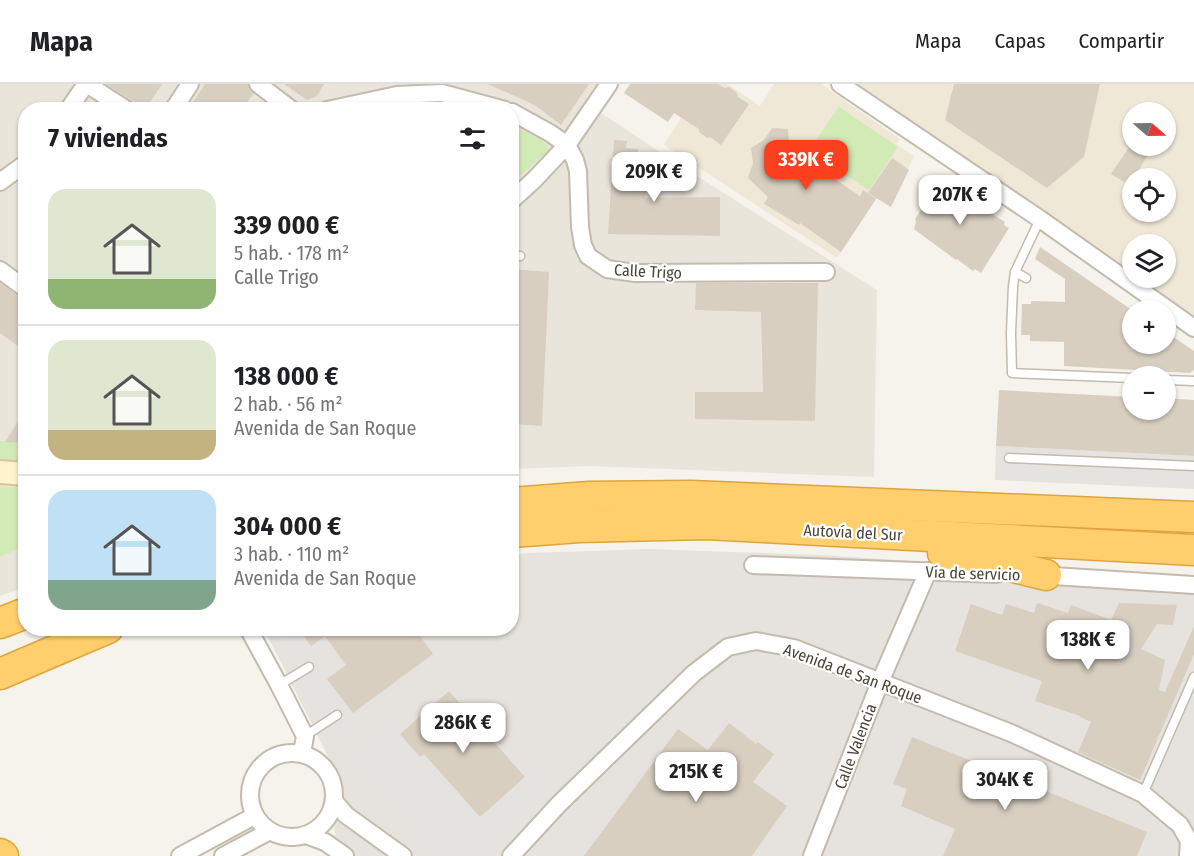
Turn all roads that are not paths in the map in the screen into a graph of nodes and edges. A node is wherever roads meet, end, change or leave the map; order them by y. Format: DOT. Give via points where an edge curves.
graph roads {
  1 [pos="87,84"];
  2 [pos="190,84"];
  3 [pos="258,84"];
  4 [pos="609,84"];
  5 [pos="840,84"];
  6 [pos="443,88"];
  7 [pos="74,102"];
  8 [pos="115,102"];
  9 [pos="178,102"];
  10 [pos="282,102"];
  11 [pos="362,102"];
  12 [pos="482,102"];
  13 [pos="519,116"];
  14 [pos="567,145"];
  15 [pos="18,169"];
  16 [pos="0,182"];
  17 [pos="519,194"];
  18 [pos="1040,219"];
  19 [pos="0,270"];
  20 [pos="1015,272"];
  21 [pos="826,273"];
  22 [pos="1026,278"];
  23 [pos="18,283"];
  24 [pos="1194,328"];
  25 [pos="1122,378"];
  26 [pos="1176,380"];
  27 [pos="1194,381"];
  28 [pos="1010,458"];
  29 [pos="1194,466"];
  30 [pos="0,472"];
  31 [pos="18,473"];
  32 [pos="519,490"];
  33 [pos="589,496"];
  34 [pos="519,502"];
  35 [pos="1193,517"];
  36 [pos="706,524"];
  37 [pos="519,531"];
  38 [pos="1194,550"];
  39 [pos="753,565"];
  40 [pos="928,572"];
  41 [pos="1046,575"];
  42 [pos="1194,585"];
  43 [pos="18,616"];
  44 [pos="0,623"];
  45 [pos="54,636"];
  46 [pos="89,636"];
  47 [pos="252,636"];
  48 [pos="0,653"];
  49 [pos="309,668"];
  50 [pos="0,674"];
  51 [pos="1194,677"];
  52 [pos="880,682"];
  53 [pos="279,685"];
  54 [pos="337,715"];
  55 [pos="304,745"];
  56 [pos="1143,794"];
  57 [pos="334,801"];
  58 [pos="255,816"];
  59 [pos="270,831"];
  60 [pos="306,835"];
  61 [pos="180,856"];
  62 [pos="223,856"];
  63 [pos="345,856"];
  64 [pos="403,856"];
  65 [pos="511,856"];
  66 [pos="812,856"];
  67 [pos="1188,856"];
  1 -- 7 [label="street"];
  1 -- 8 [label="street"];
  2 -- 9 [label="street"];
  3 -- 10 [label="street"];
  4 -- 14 [label="street"];
  5 -- 18 [label="street"];
  6 -- 11 [label="street"];
  6 -- 12 [label="street"];
  13 -- 14 [label="street"];
  14 -- 17 [label="street"];
  14 -- 21 [label="street, Calle Trigo" via="578,171 583,245 588,256 607,269 635,273"];
  15 -- 16 [label="street"];
  18 -- 20 [label="lane"];
  18 -- 24 [label="street"];
  19 -- 23 [label="street"];
  20 -- 22 [label="lane"];
  20 -- 25 [label="lane" via="1012,373"];
  26 -- 27 [label="lane"];
  28 -- 29 [label="lane"];
  30 -- 31 [label="street"];
  32 -- 33 [label="highway"];
  33 -- 34 [label="highway, Autovía del Sur"];
  33 -- 35 [label="highway, Autovía del Sur" via="691,496"];
  36 -- 37 [label="highway, Autovía del Sur"];
  36 -- 38 [label="highway, Autovía del Sur"];
  36 -- 41 [label="highway" via="769,540 969,556"];
  39 -- 40 [label="street, Vía de servicio"];
  40 -- 41 [label="street, Vía de servicio"];
  40 -- 52 [label="street, Calle Valencia"];
  41 -- 42 [label="street, Vía de servicio"];
  43 -- 44 [label="highway"];
  45 -- 48 [label="highway"];
  46 -- 50 [label="highway"];
  47 -- 53 [label="street"];
  49 -- 53 [label="lane"];
  51 -- 56 [label="lane"];
  52 -- 56 [label="street, Avenida de San Roque" via="1011,733"];
  52 -- 65 [label="street, Avenida de San Roque" via="794,648 756,641 728,647 694,673"];
  52 -- 66 [label="street, Calle Valencia"];
  53 -- 55 [label="street"];
  54 -- 55 [label="lane"];
  55 -- 57 [label="street" via="330,776"];
  55 -- 58 [label="street" via="274,756 258,769 249,788"];
  56 -- 67 [label="street, Avenida de San Roque" via="1180,825 1189,841"];
  57 -- 60 [label="street" via="325,822"];
  57 -- 64 [label="street" via="346,815"];
  58 -- 59 [label="street"];
  58 -- 61 [label="street"];
  59 -- 60 [label="street" via="281,836"];
  59 -- 62 [label="street"];
  60 -- 63 [label="street"];
}
